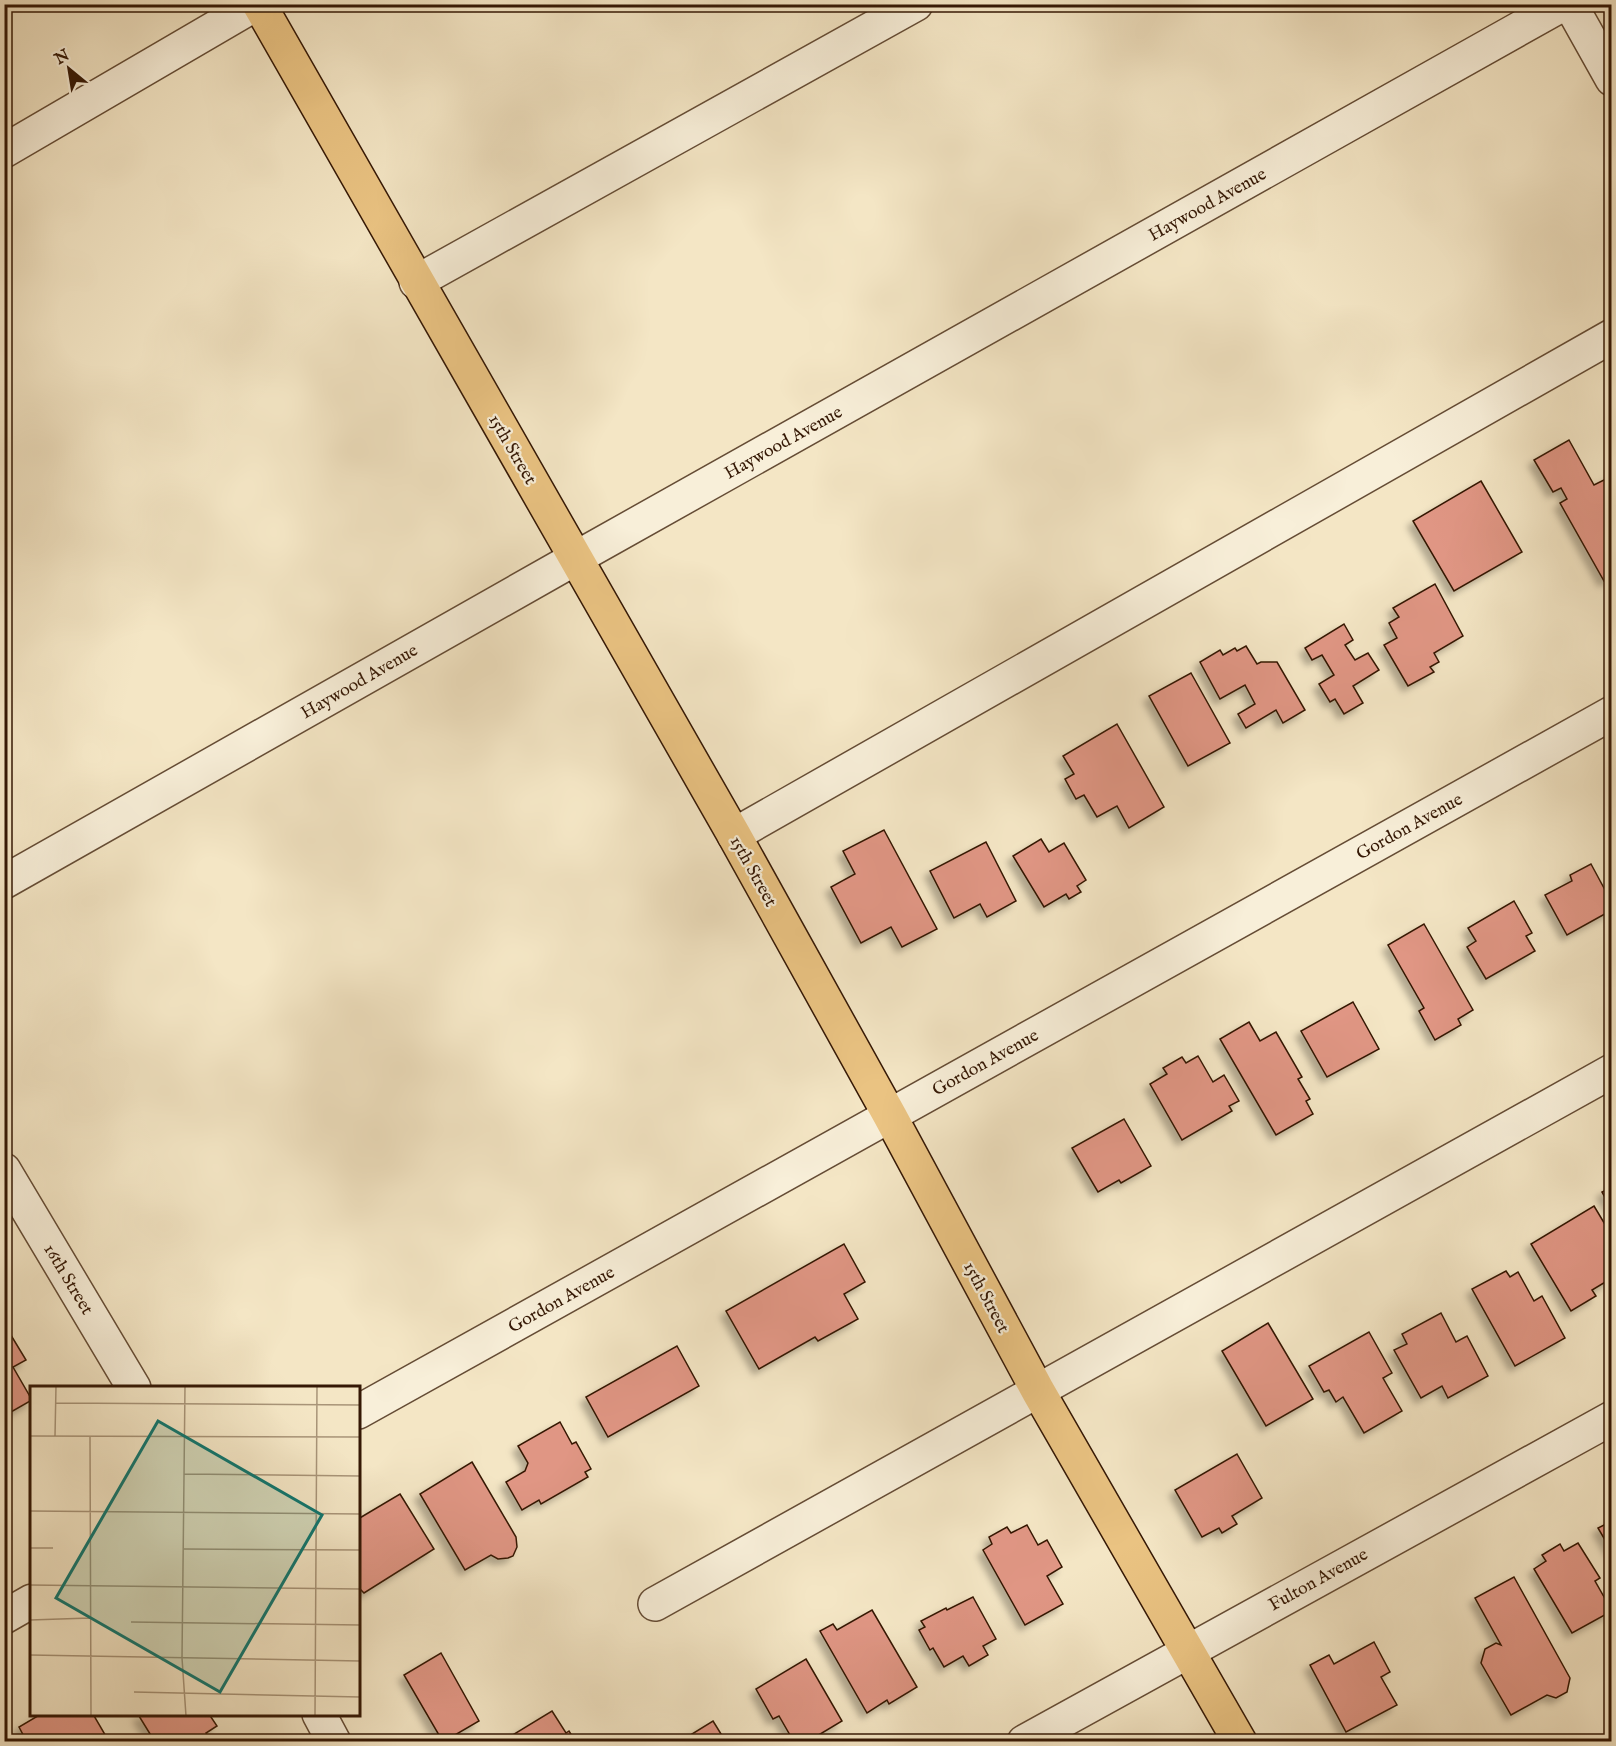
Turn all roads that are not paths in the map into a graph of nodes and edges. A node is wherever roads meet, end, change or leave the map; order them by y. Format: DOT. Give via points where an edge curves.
graph roads {
  1 [pos="258,4"];
  2 [pos="916,4"];
  3 [pos="1563,4"];
  4 [pos="1570,4"];
  5 [pos="1611,79"];
  6 [pos="4,151"];
  7 [pos="416,282"];
  8 [pos="1611,336"];
  9 [pos="576,558"];
  10 [pos="1611,713"];
  11 [pos="734,835"];
  12 [pos="4,882"];
  13 [pos="1611,1071"];
  14 [pos="890,1116"];
  15 [pos="4,1170"];
  16 [pos="133,1386"];
  17 [pos="1038,1391"];
  18 [pos="360,1411"];
  19 [pos="1611,1418"];
  20 [pos="30,1602"];
  21 [pos="655,1604"];
  22 [pos="4,1617"];
  23 [pos="1187,1652"];
  24 [pos="320,1716"];
  25 [pos="333,1742"];
  26 [pos="1024,1742"];
  27 [pos="1240,1742"];
  1 -- 6 [label="street"];
  1 -- 7 [label="main road, 15th Street"];
  2 -- 7 [label="street"];
  3 -- 9 [label="street, Haywood Avenue"];
  4 -- 5 [label="street"];
  7 -- 9 [label="main road, 15th Street"];
  8 -- 11 [label="street"];
  9 -- 11 [label="main road, 15th Street"];
  9 -- 12 [label="street, Haywood Avenue"];
  10 -- 14 [label="street, Gordon Avenue"];
  11 -- 14 [label="main road, 15th Street"];
  13 -- 17 [label="street"];
  14 -- 17 [label="main road, 15th Street"];
  14 -- 18 [label="street, Gordon Avenue"];
  15 -- 16 [label="street, 16th Street"];
  17 -- 21 [label="street"];
  17 -- 23 [label="main road, 15th Street"];
  19 -- 23 [label="street, Fulton Avenue"];
  20 -- 22 [label="street"];
  23 -- 26 [label="street, Fulton Avenue"];
  23 -- 27 [label="main road, 15th Street"];
  24 -- 25 [label="street"];
}
